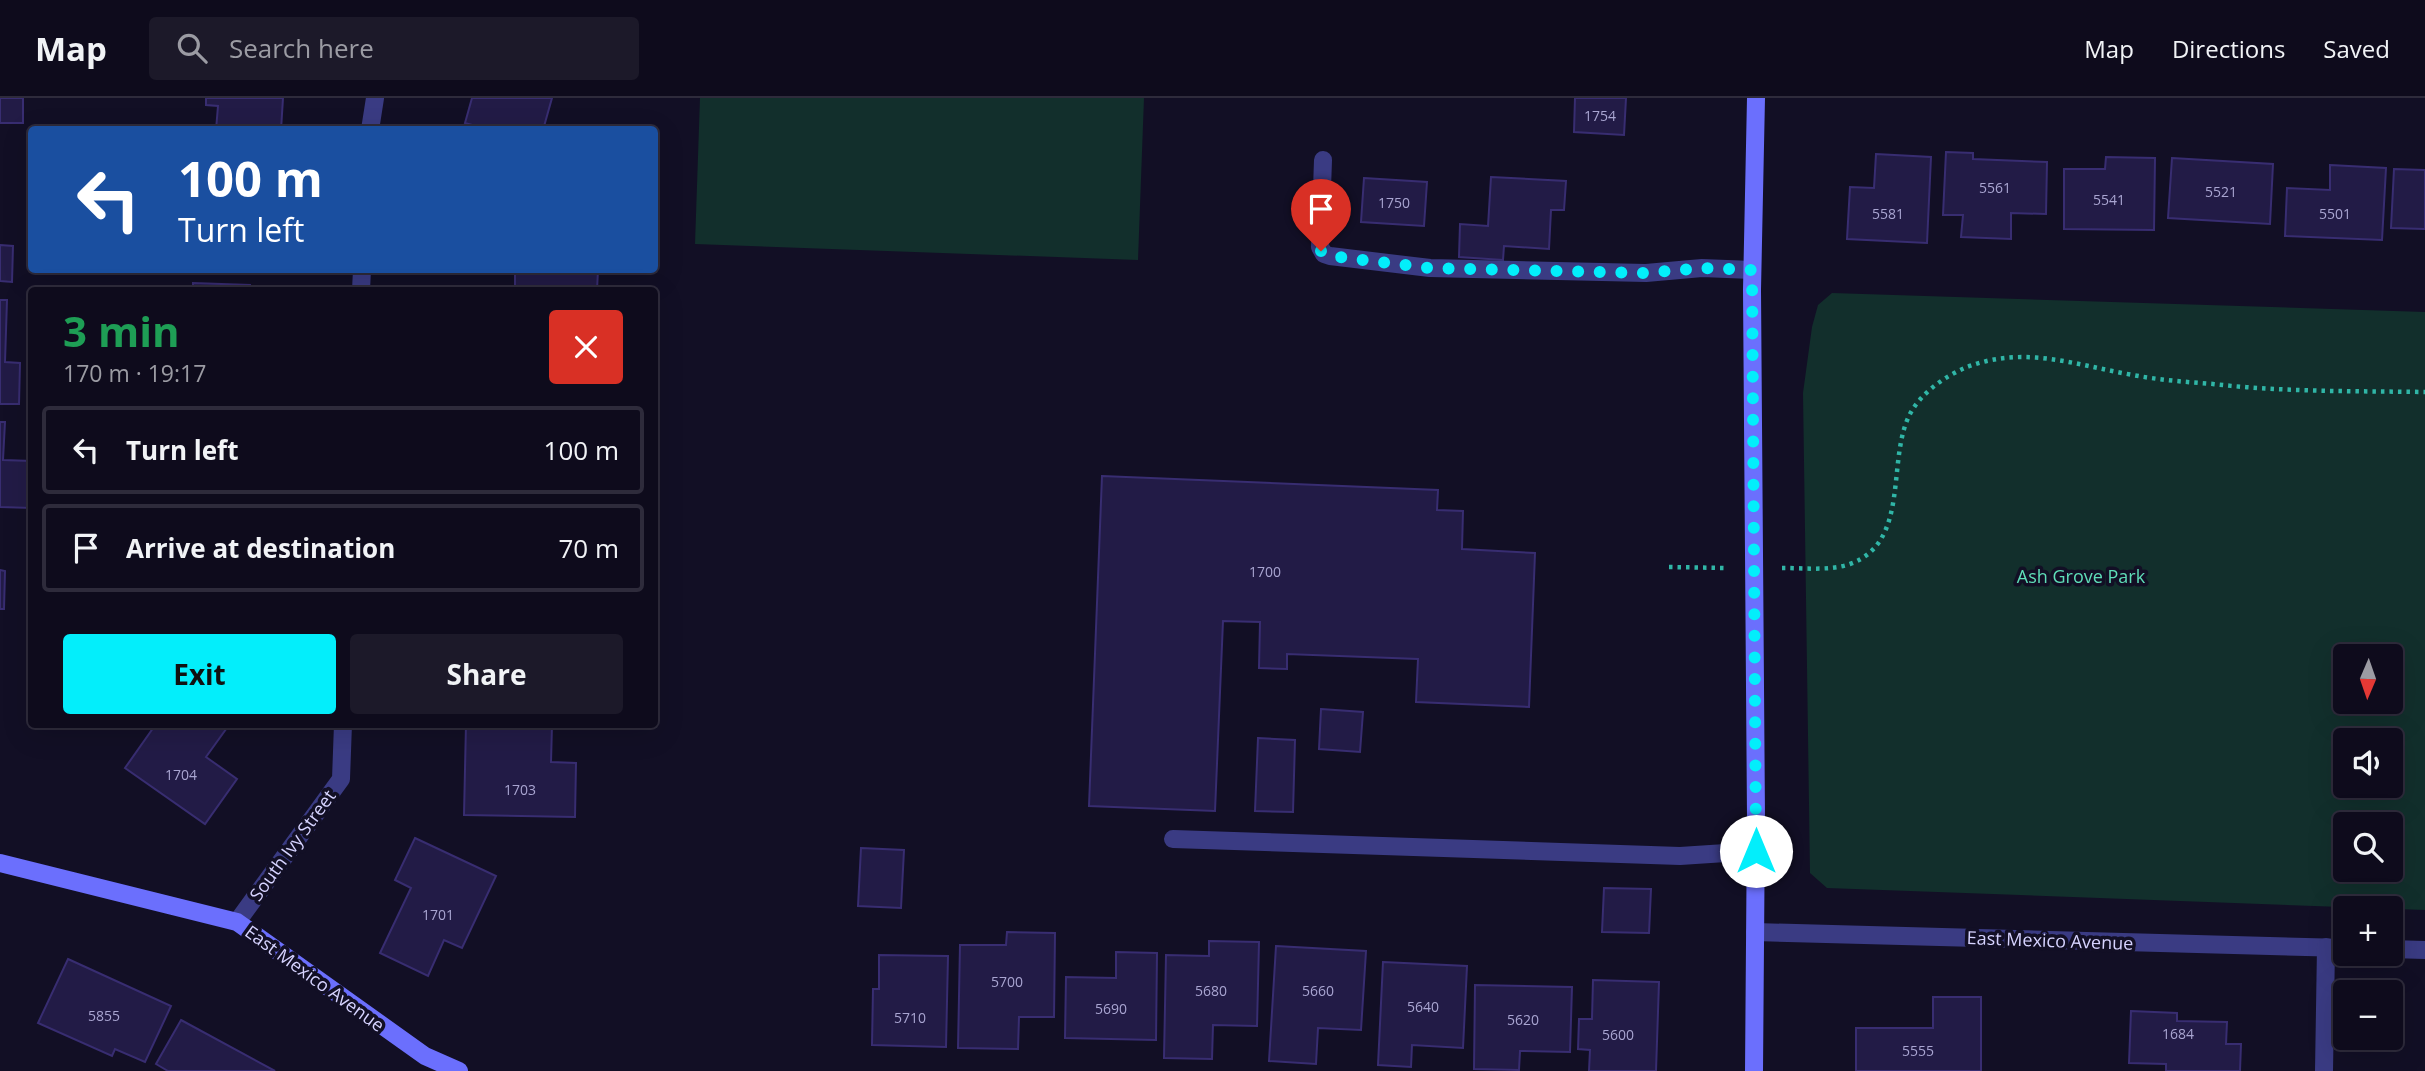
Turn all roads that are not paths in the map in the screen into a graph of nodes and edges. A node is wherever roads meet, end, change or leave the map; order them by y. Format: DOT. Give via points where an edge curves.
graph roads {
  1 [pos="375,98"];
  2 [pos="1756,98"];
  3 [pos="371,126"];
  4 [pos="1323,160"];
  5 [pos="1752,270"];
  6 [pos="343,728"];
  7 [pos="1173,839"];
  8 [pos="1756,851"];
  9 [pos="0,863"];
  10 [pos="237,922"];
  11 [pos="1755,932"];
  12 [pos="2326,947"];
  13 [pos="2333,947"];
  14 [pos="2403,949"];
  15 [pos="2425,950"];
  16 [pos="459,1071"];
  17 [pos="1754,1071"];
  18 [pos="2324,1071"];
  1 -- 3 [label="street"];
  2 -- 5 [label="main road"];
  4 -- 5 [label="street" via="1320,247 1330,256 1430,268 1646,273"];
  5 -- 8 [label="main road"];
  6 -- 10 [label="street, South Ivy Street" via="341,779"];
  7 -- 8 [label="street" via="1680,856"];
  8 -- 11 [label="main road"];
  9 -- 10 [label="main road, East Mexico Avenue"];
  10 -- 16 [label="main road, East Mexico Avenue" via="425,1056"];
  11 -- 12 [label="street, East Mexico Avenue"];
  11 -- 17 [label="main road"];
  12 -- 13 [label="street, East Mexico Avenue"];
  12 -- 18 [label="street"];
  14 -- 15 [label="street"];
}
